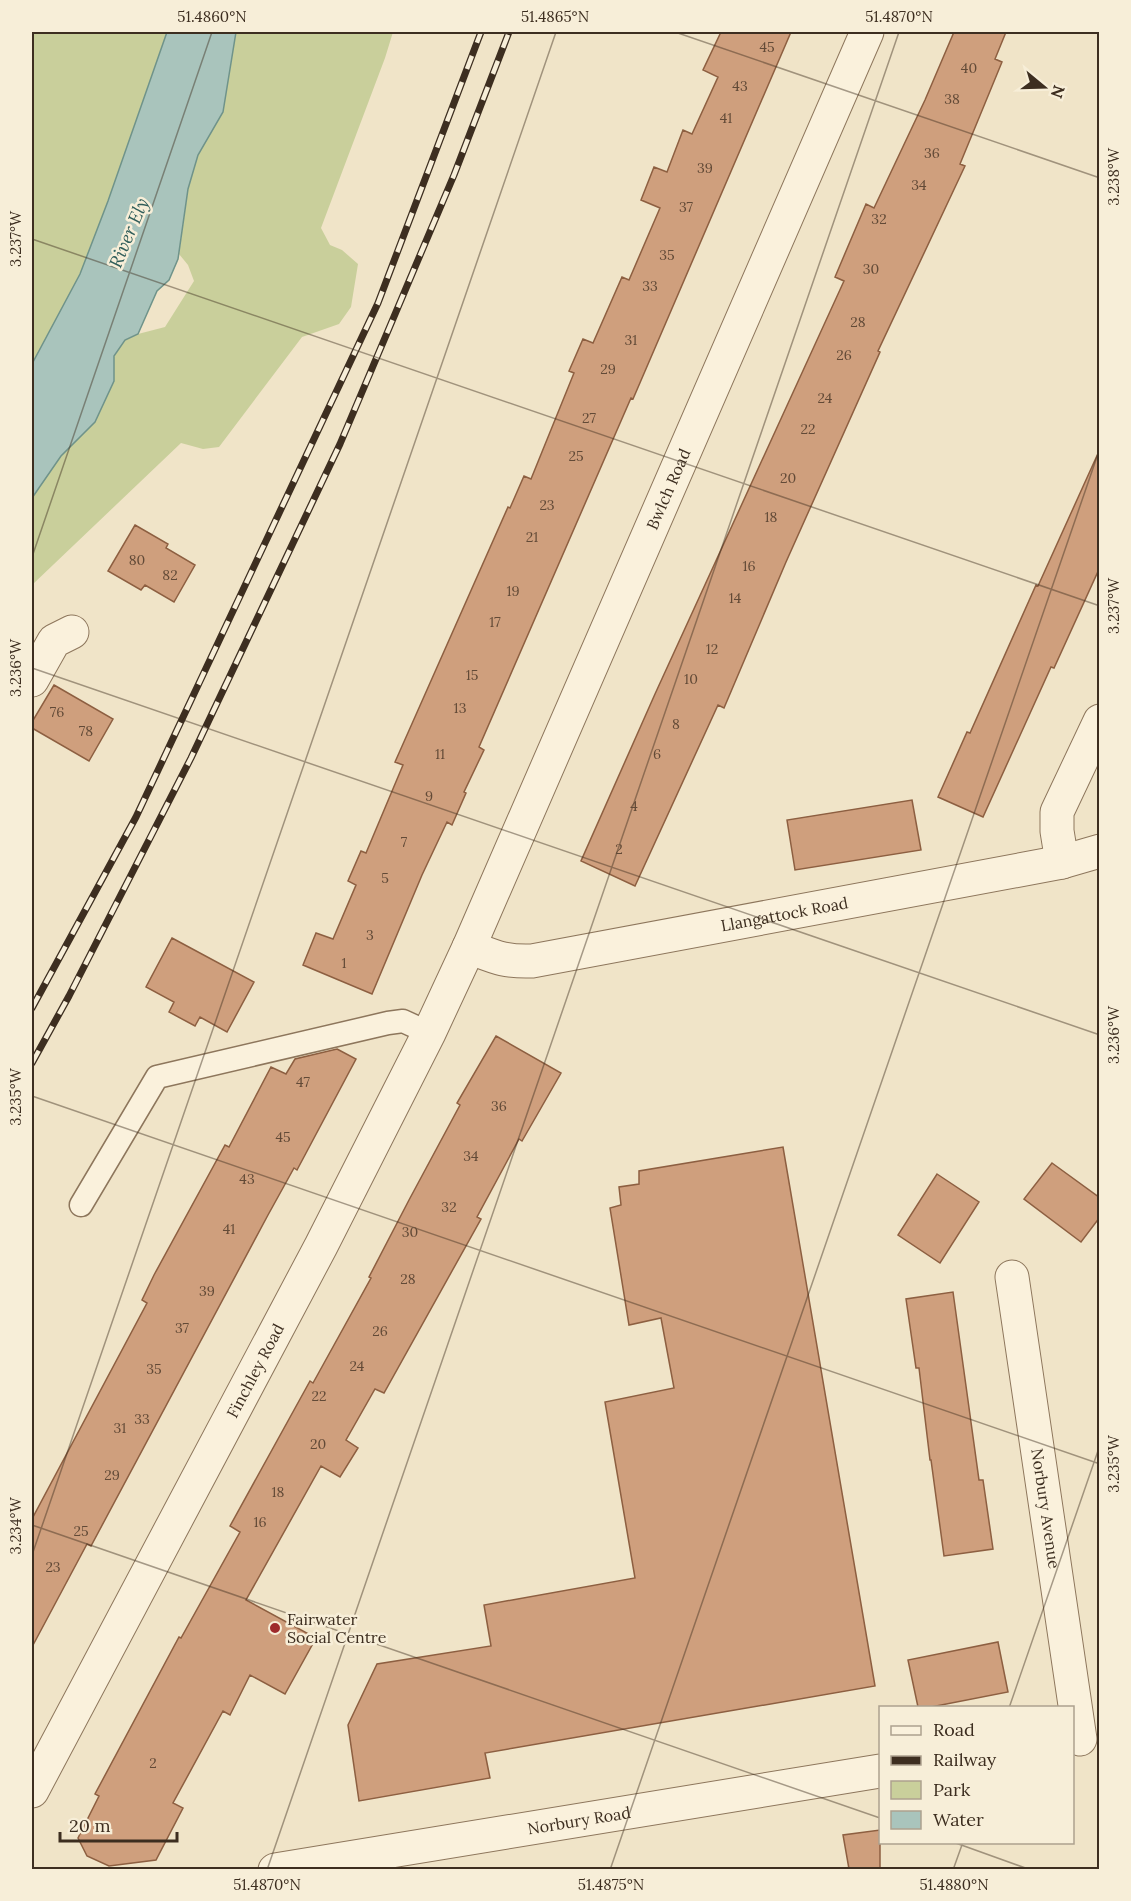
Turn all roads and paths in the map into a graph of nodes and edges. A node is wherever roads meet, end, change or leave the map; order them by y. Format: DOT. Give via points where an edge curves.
graph roads {
  1 [pos="867,32"];
  2 [pos="72,632"];
  3 [pos="32,680"];
  4 [pos="1100,721"];
  5 [pos="1100,851"];
  6 [pos="1062,862"];
  7 [pos="470,947"];
  8 [pos="429,1033"];
  9 [pos="81,1205"];
  10 [pos="1012,1277"];
  11 [pos="1084,1738"];
  12 [pos="879,1771"];
  13 [pos="32,1791"];
  14 [pos="275,1869"];
  1 -- 7 [label="street, Bwlch Road"];
  2 -- 3 [label="street" via="54,641"];
  4 -- 6 [label="street" via="1057,812"];
  5 -- 6 [label="street, Llangattock Road"];
  6 -- 7 [label="street, Llangattock Road" via="532,961 510,962"];
  7 -- 8 [label="street, Finchley Road"];
  8 -- 9 [label="lane" via="403,1021 388,1023 157,1077"];
  8 -- 13 [label="street, Finchley Road" via="316,1257"];
  10 -- 11 [label="street, Norbury Avenue"];
  12 -- 14 [label="street, Norbury Road"];
}
